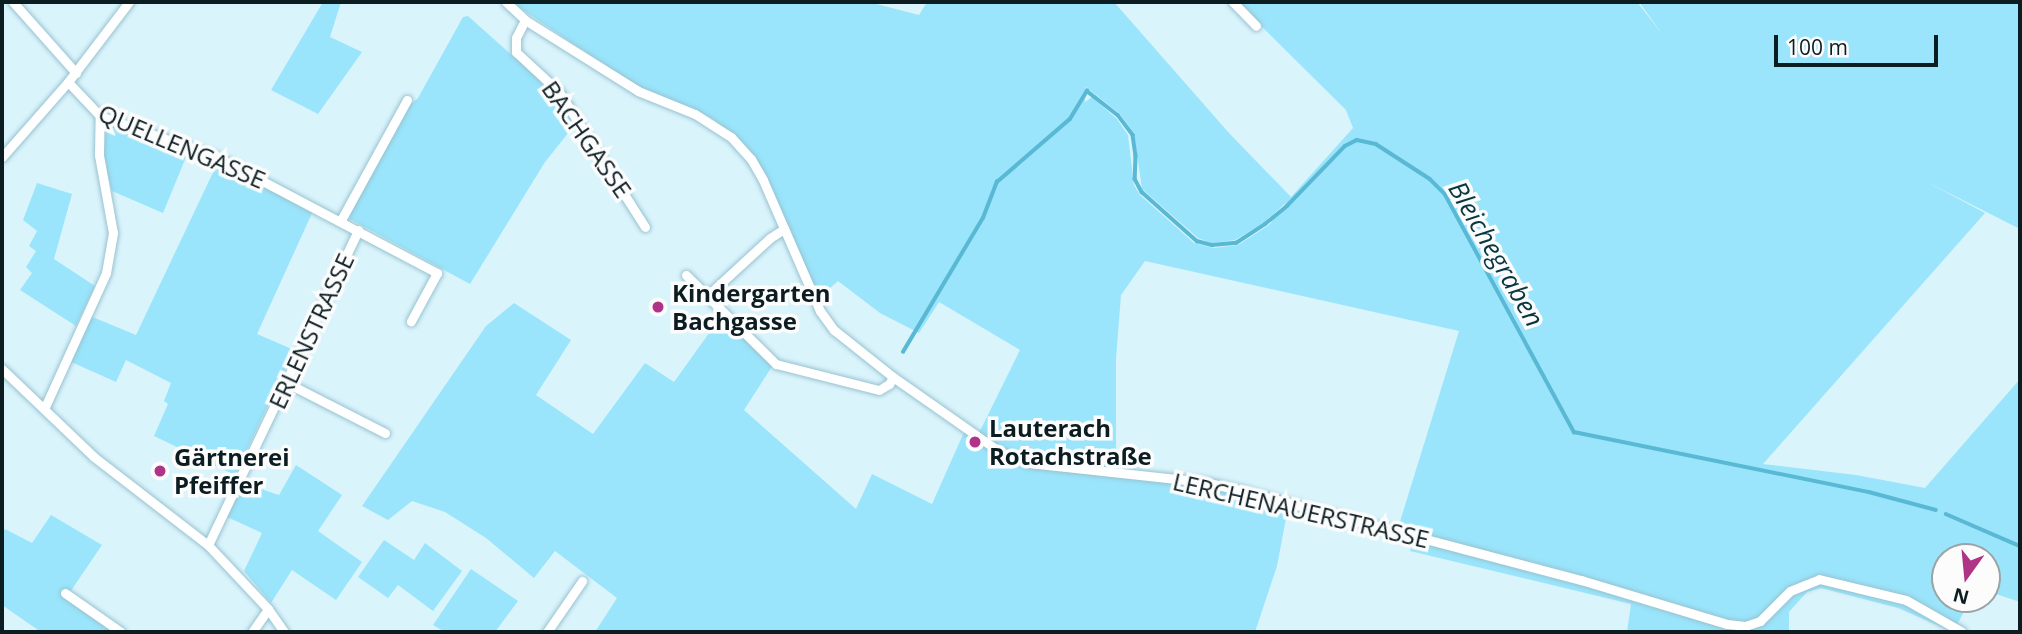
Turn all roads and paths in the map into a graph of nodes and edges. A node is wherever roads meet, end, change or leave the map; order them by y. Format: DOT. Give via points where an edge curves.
graph roads {
  1 [pos="13,2"];
  2 [pos="129,2"];
  3 [pos="506,2"];
  4 [pos="1233,2"];
  5 [pos="525,20"];
  6 [pos="1256,26"];
  7 [pos="76,73"];
  8 [pos="68,82"];
  9 [pos="407,100"];
  10 [pos="100,116"];
  11 [pos="2,157"];
  12 [pos="341,220"];
  13 [pos="645,227"];
  14 [pos="784,229"];
  15 [pos="358,230"];
  16 [pos="686,275"];
  17 [pos="708,296"];
  18 [pos="411,321"];
  19 [pos="2,369"];
  20 [pos="893,377"];
  21 [pos="287,383"];
  22 [pos="45,407"];
  23 [pos="386,433"];
  24 [pos="208,545"];
  25 [pos="582,581"];
  26 [pos="65,593"];
  27 [pos="268,609"];
  28 [pos="121,632"];
  29 [pos="252,632"];
  30 [pos="284,632"];
  31 [pos="547,632"];
  32 [pos="1962,632"];
  1 -- 7 [label="street"];
  2 -- 7 [label="street"];
  3 -- 5 [label="street, LERCHENAUERSTRASSE"];
  4 -- 6 [label="street"];
  5 -- 13 [label="street, BACHGASSE" via="516,38 516,52 558,93"];
  5 -- 14 [label="street, LERCHENAUERSTRASSE" via="638,91 695,114 731,137 751,159"];
  7 -- 8 [label="street"];
  8 -- 10 [label="street, QUELLENGASSE"];
  8 -- 11 [label="street"];
  9 -- 12 [label="street"];
  10 -- 12 [label="street, QUELLENGASSE" via="193,146"];
  10 -- 22 [label="street" via="99,155 113,233 106,272"];
  12 -- 15 [label="street, QUELLENGASSE"];
  14 -- 17 [label="street"];
  14 -- 20 [label="street, LERCHENAUERSTRASSE" via="820,311 834,330"];
  15 -- 18 [label="street, QUELLENGASSE" via="437,273"];
  15 -- 21 [label="street, ERLENSTRASSE"];
  16 -- 17 [label="street"];
  17 -- 20 [label="street" via="776,364 879,390"];
  19 -- 22 [label="street"];
  20 -- 32 [label="street, LERCHENAUERSTRASSE" via="1000,452 1029,463 1244,491 1581,580 1727,624 1745,626 1760,621 1790,591 1819,579 1906,600"];
  21 -- 23 [label="street"];
  21 -- 24 [label="street, ERLENSTRASSE"];
  22 -- 24 [label="street" via="94,457"];
  24 -- 27 [label="street"];
  25 -- 31 [label="street"];
  26 -- 28 [label="street"];
  27 -- 29 [label="street"];
  27 -- 30 [label="street"];
}
